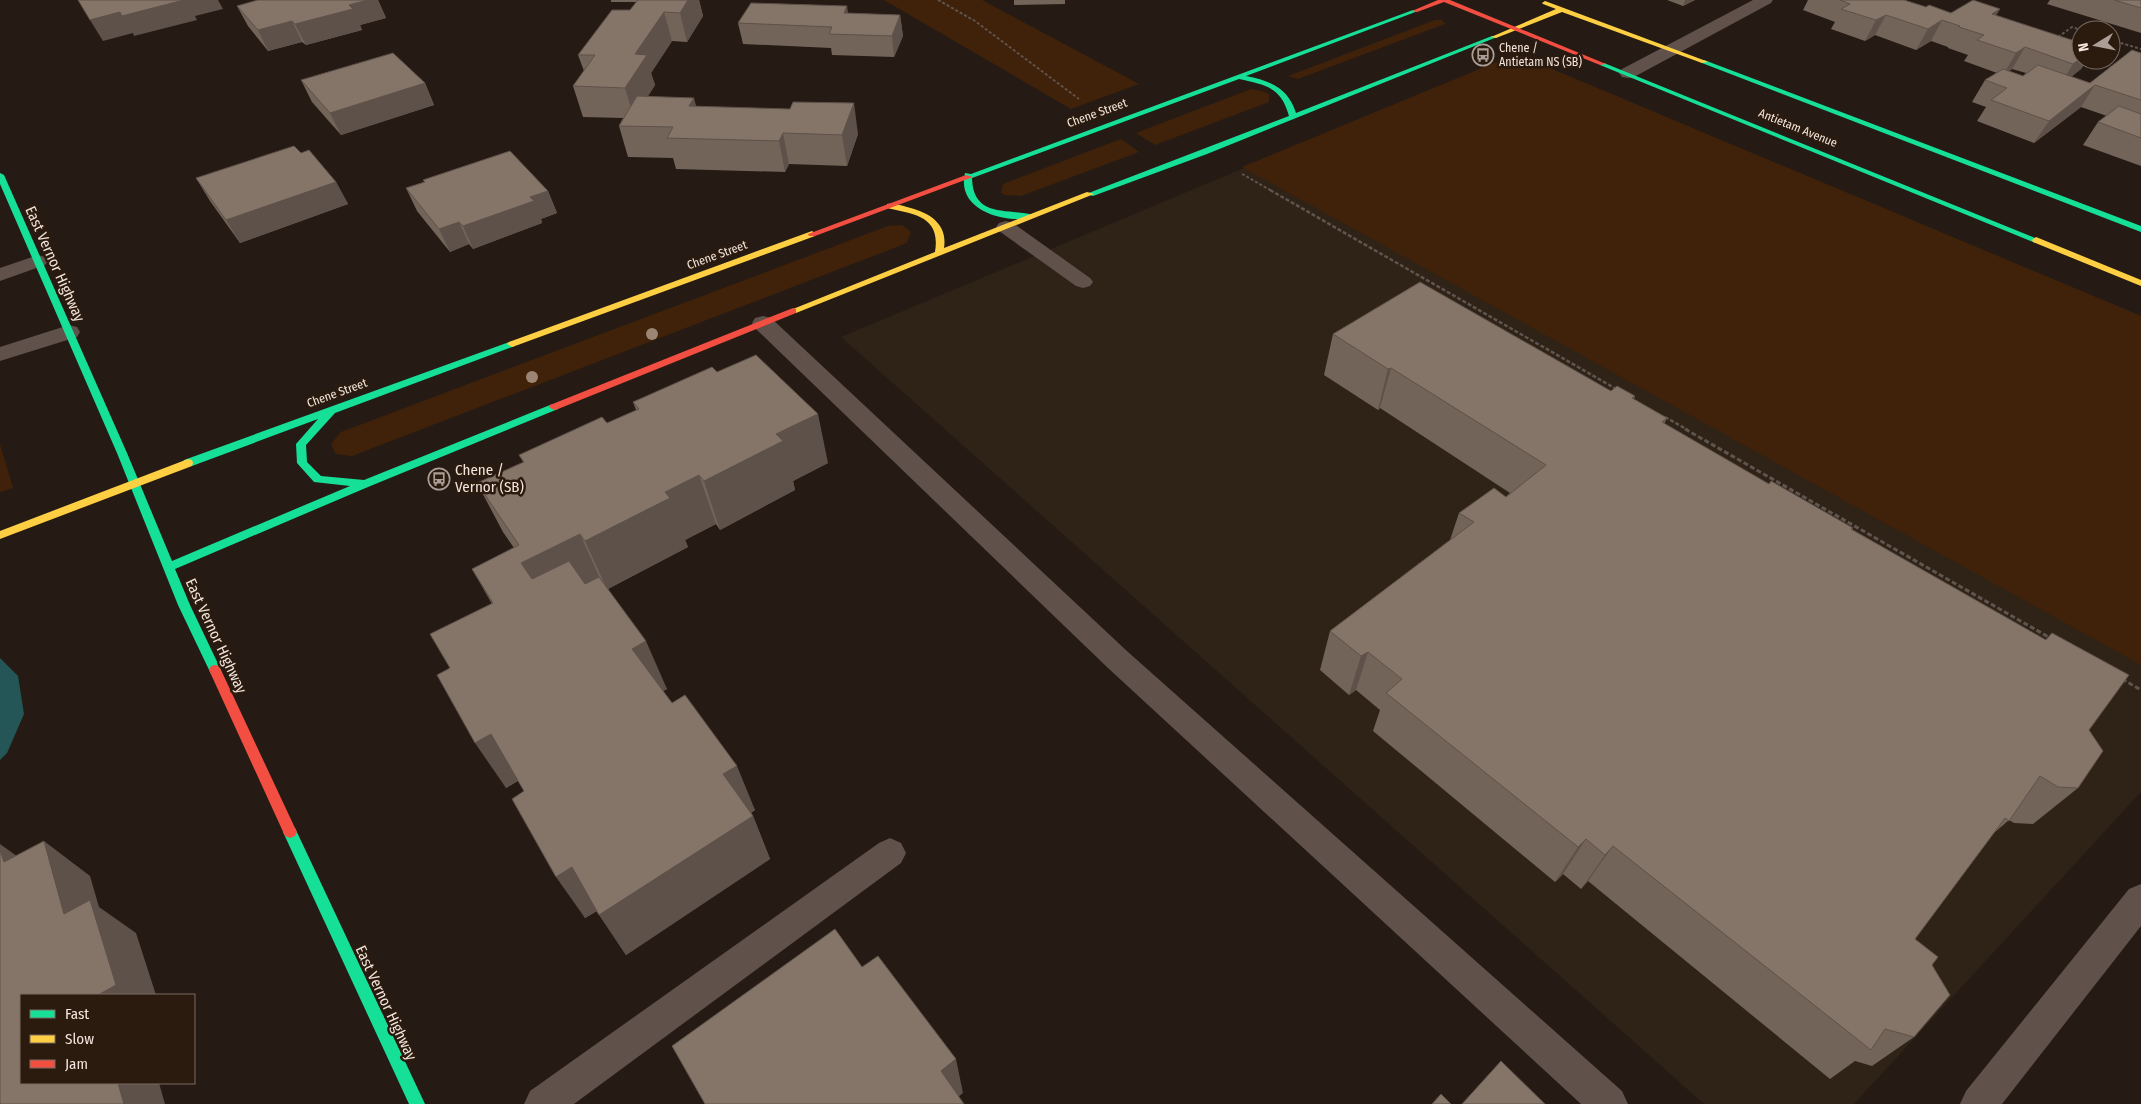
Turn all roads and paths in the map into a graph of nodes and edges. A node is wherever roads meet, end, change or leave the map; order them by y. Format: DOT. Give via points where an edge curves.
graph roads {
  1 [pos="938,0"];
  2 [pos="1444,0"];
  3 [pos="1537,0"];
  4 [pos="1765,0"];
  5 [pos="1561,10"];
  6 [pos="1512,28"];
  7 [pos="2071,28"];
  8 [pos="2053,41"];
  9 [pos="2121,43"];
  10 [pos="2141,49"];
  11 [pos="1670,50"];
  12 [pos="1628,73"];
  13 [pos="1240,77"];
  14 [pos="1080,100"];
  15 [pos="1293,116"];
  16 [pos="1238,172"];
  17 [pos="0,174"];
  18 [pos="968,175"];
  19 [pos="890,206"];
  20 [pos="1032,216"];
  21 [pos="1006,227"];
  22 [pos="2141,229"];
  23 [pos="939,254"];
  24 [pos="38,261"];
  25 [pos="0,274"];
  26 [pos="1082,282"];
  27 [pos="2141,283"];
  28 [pos="763,323"];
  29 [pos="69,332"];
  30 [pos="0,354"];
  31 [pos="1625,394"];
  32 [pos="334,408"];
  33 [pos="1660,414"];
  34 [pos="134,482"];
  35 [pos="364,484"];
  36 [pos="0,535"];
  37 [pos="168,567"];
  38 [pos="2055,641"];
  39 [pos="2115,675"];
  40 [pos="2141,690"];
  41 [pos="890,853"];
  42 [pos="2141,900"];
  43 [pos="417,1104"];
  44 [pos="543,1104"];
  45 [pos="1609,1104"];
  46 [pos="1979,1104"];
  1 -- 14 [label="path" via="975,21"];
  2 -- 6 [label="street, Antietam Avenue"];
  2 -- 13 [label="street, Chene Street"];
  3 -- 5 [label="street, Antietam Avenue"];
  4 -- 11 [label="street"];
  5 -- 6 [label="street"];
  5 -- 11 [label="street, Antietam Avenue"];
  6 -- 12 [label="street, Antietam Avenue"];
  6 -- 15 [label="street"];
  7 -- 8 [label="path"];
  9 -- 10 [label="path"];
  11 -- 12 [label="street"];
  11 -- 22 [label="street, Antietam Avenue"];
  12 -- 27 [label="street, Antietam Avenue"];
  13 -- 15 [label="street" via="1280,89 1291,102"];
  13 -- 18 [label="street, Chene Street"];
  15 -- 20 [label="street"];
  16 -- 31 [label="path"];
  17 -- 24 [label="street, East Vernor Highway"];
  18 -- 19 [label="street, Chene Street"];
  18 -- 20 [label="street" via="969,192 977,204 993,214"];
  19 -- 23 [label="street" via="921,213 936,223 942,238"];
  19 -- 32 [label="street, Chene Street"];
  20 -- 21 [label="street"];
  21 -- 23 [label="street"];
  21 -- 26 [label="lane"];
  23 -- 28 [label="street"];
  24 -- 25 [label="lane"];
  24 -- 29 [label="street, East Vernor Highway"];
  28 -- 35 [label="street"];
  28 -- 45 [label="lane" via="1118,660"];
  29 -- 30 [label="lane"];
  29 -- 34 [label="street, East Vernor Highway"];
  32 -- 34 [label="street, Chene Street"];
  32 -- 35 [label="street" via="301,444 302,463 318,479"];
  33 -- 38 [label="path"];
  34 -- 36 [label="street, Chene Street"];
  34 -- 37 [label="street, East Vernor Highway"];
  35 -- 37 [label="street"];
  37 -- 43 [label="street, East Vernor Highway"];
  39 -- 40 [label="path"];
  41 -- 44 [label="lane"];
  42 -- 46 [label="lane"];
}
